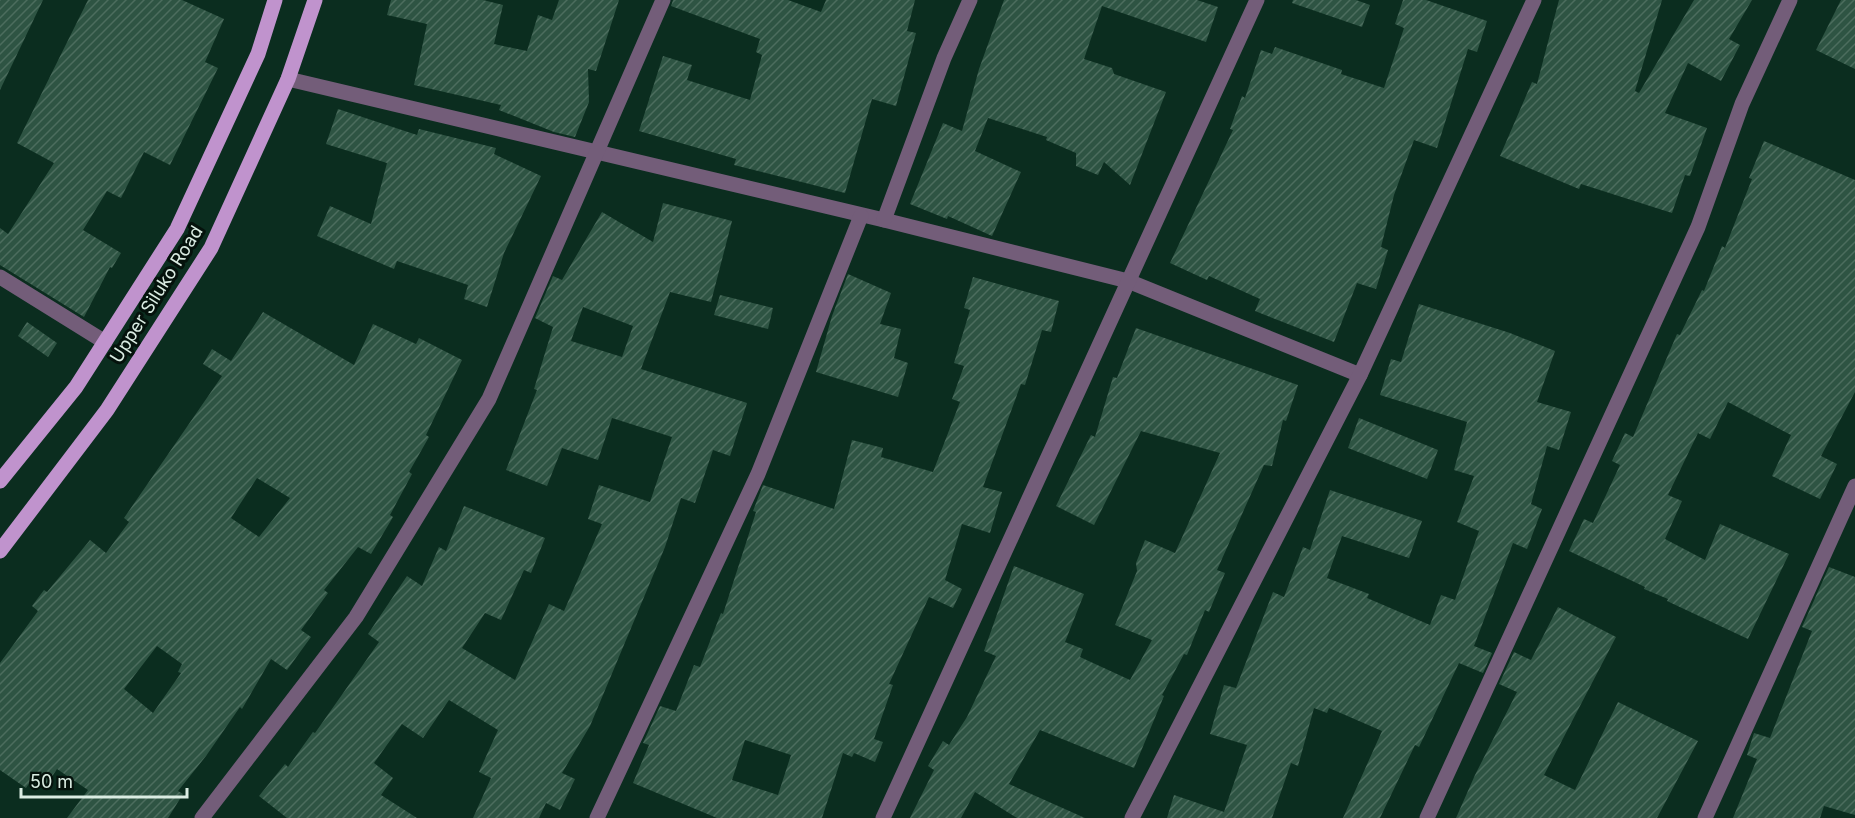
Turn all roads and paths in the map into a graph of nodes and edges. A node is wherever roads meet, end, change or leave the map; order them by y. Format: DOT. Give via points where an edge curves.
graph roads {
  1 [pos="275,0"];
  2 [pos="315,0"];
  3 [pos="663,0"];
  4 [pos="970,0"];
  5 [pos="1257,0"];
  6 [pos="1534,0"];
  7 [pos="1790,0"];
  8 [pos="288,79"];
  9 [pos="599,152"];
  10 [pos="861,216"];
  11 [pos="884,220"];
  12 [pos="0,277"];
  13 [pos="1128,281"];
  14 [pos="105,342"];
  15 [pos="1360,375"];
  16 [pos="0,481"];
  17 [pos="1855,486"];
  18 [pos="0,551"];
  19 [pos="202,818"];
  20 [pos="597,818"];
  21 [pos="883,818"];
  22 [pos="1132,818"];
  23 [pos="1427,818"];
  24 [pos="1705,818"];
  1 -- 14 [label="main road, Upper Siluko Road" via="258,54 177,229"];
  2 -- 8 [label="main road, Upper Siluko Road"];
  3 -- 9 [label="street"];
  4 -- 11 [label="street" via="944,58"];
  5 -- 13 [label="street"];
  6 -- 15 [label="street"];
  7 -- 23 [label="street" via="1742,104 1698,227"];
  8 -- 9 [label="street"];
  8 -- 18 [label="main road, Upper Siluko Road" via="211,248 107,410"];
  9 -- 10 [label="street"];
  9 -- 19 [label="street" via="489,399 356,617"];
  10 -- 11 [label="street"];
  10 -- 20 [label="street" via="758,474"];
  11 -- 13 [label="street"];
  12 -- 14 [label="street"];
  13 -- 15 [label="street"];
  13 -- 21 [label="street"];
  14 -- 16 [label="main road, Upper Siluko Road" via="76,387"];
  15 -- 22 [label="street"];
  17 -- 24 [label="street"];
}
